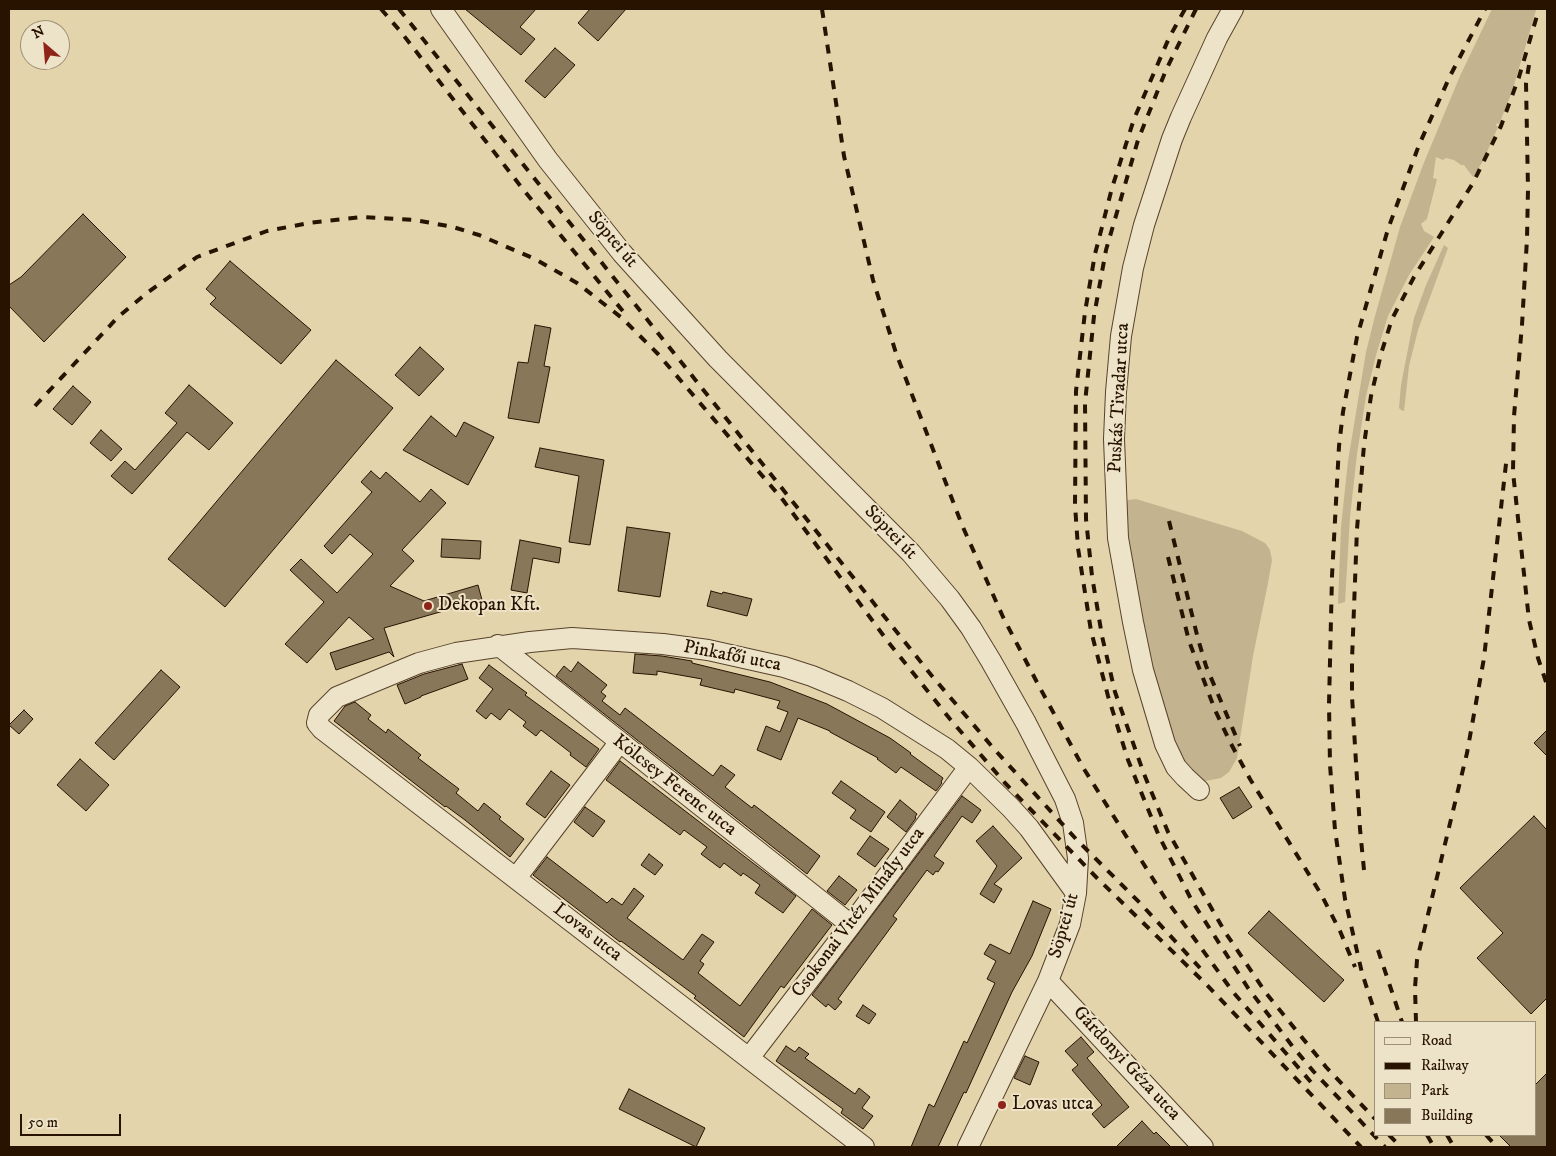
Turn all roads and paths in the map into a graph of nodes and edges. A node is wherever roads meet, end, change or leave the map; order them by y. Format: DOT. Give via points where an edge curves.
graph roads {
  1 [pos="441,9"];
  2 [pos="1233,9"];
  3 [pos="498,645"];
  4 [pos="319,715"];
  5 [pos="619,743"];
  6 [pos="969,767"];
  7 [pos="1199,790"];
  8 [pos="516,878"];
  9 [pos="1076,894"];
  10 [pos="851,925"];
  11 [pos="1048,981"];
  12 [pos="749,1058"];
  13 [pos="864,1147"];
  14 [pos="968,1147"];
  15 [pos="1203,1147"];
  1 -- 9 [label="street, Söptei út" via="548,160 622,253 718,359 911,553 971,628 992,661 1065,799 1073,823 1078,858"];
  2 -- 7 [label="street, Puskás Tivadar utca" via="1172,139 1144,225 1121,336 1114,440 1118,538 1155,716 1176,766"];
  3 -- 4 [label="street, Pinkafői utca" via="419,662 337,697"];
  3 -- 5 [label="street, Kölcsey Ferenc utca"];
  3 -- 6 [label="street, Pinkafői utca" via="572,638 653,644 708,650 784,667 848,691 882,708 947,749"];
  4 -- 8 [label="street, Lovas utca" via="317,723 322,729"];
  5 -- 8 [label="street"];
  5 -- 10 [label="street, Kölcsey Ferenc utca"];
  6 -- 9 [label="street, Pinkafői utca" via="1029,828"];
  6 -- 10 [label="street, Csokonai Vitéz Mihály utca"];
  8 -- 12 [label="street, Lovas utca"];
  9 -- 11 [label="street, Söptei út" via="1070,924"];
  10 -- 12 [label="street, Csokonai Vitéz Mihály utca"];
  11 -- 14 [label="street, Söptei út"];
  11 -- 15 [label="street, Gárdonyi Géza utca"];
  12 -- 13 [label="street, Lovas utca"];
}
